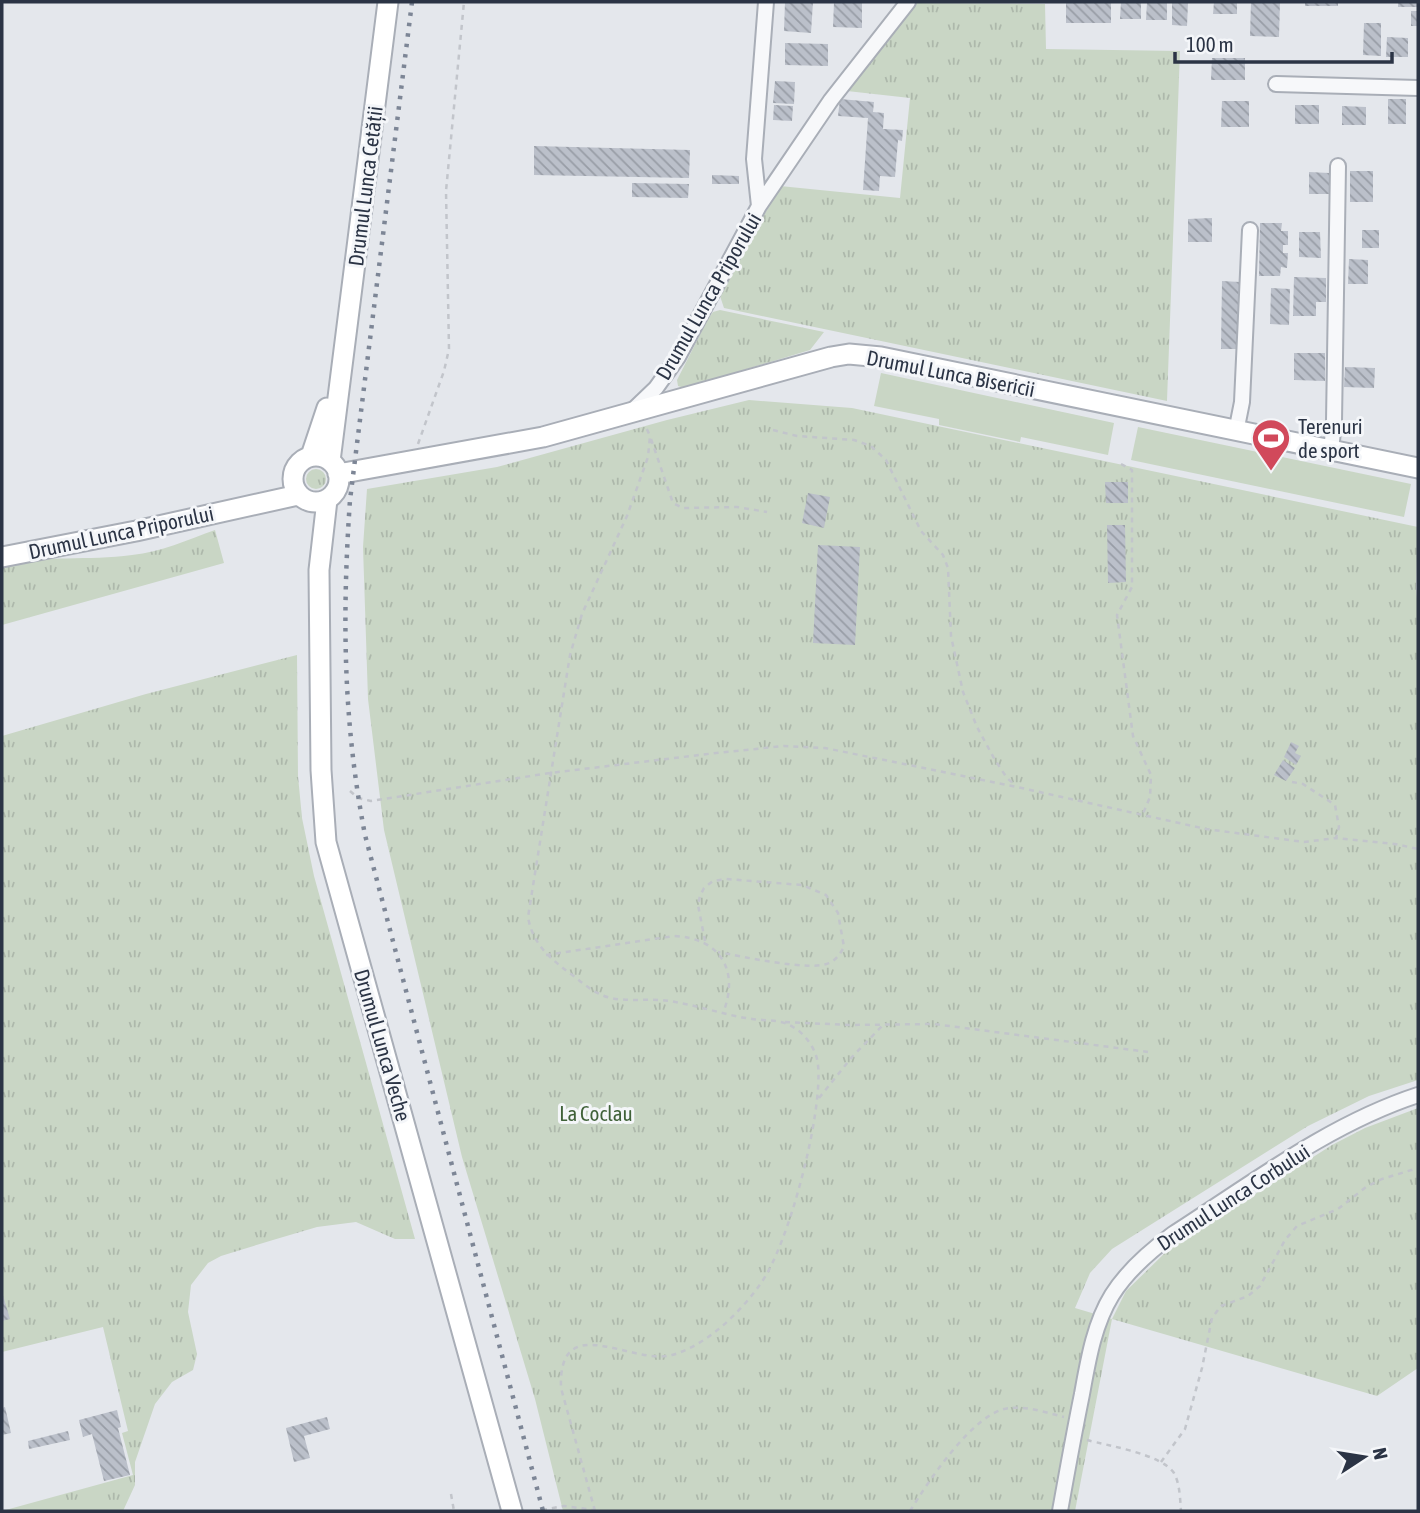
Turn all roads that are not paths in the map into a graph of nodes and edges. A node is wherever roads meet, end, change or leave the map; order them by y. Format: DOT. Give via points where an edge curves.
graph roads {
  1 [pos="388,2"];
  2 [pos="766,2"];
  3 [pos="908,2"];
  4 [pos="1276,84"];
  5 [pos="1418,88"];
  6 [pos="1338,166"];
  7 [pos="759,206"];
  8 [pos="1250,230"];
  9 [pos="628,415"];
  10 [pos="1236,432"];
  11 [pos="1331,451"];
  12 [pos="327,464"];
  13 [pos="1418,468"];
  14 [pos="306,493"];
  15 [pos="2,557"];
  16 [pos="1418,1096"];
  17 [pos="512,1511"];
  18 [pos="1060,1511"];
  1 -- 12 [label="street, Drumul Lunca Cetății"];
  2 -- 7 [label="street" via="754,159"];
  3 -- 7 [label="street, Drumul Lunca Priporului" via="831,100"];
  4 -- 5 [label="street"];
  6 -- 11 [label="street"];
  7 -- 9 [label="street, Drumul Lunca Priporului" via="678,357 656,388"];
  8 -- 10 [label="street" via="1242,402"];
  9 -- 10 [label="street, Drumul Lunca Bisericii" via="811,361 860,354"];
  9 -- 12 [label="street, Drumul Lunca Priporului" via="543,437 413,461"];
  10 -- 11 [label="street, Drumul Lunca Bisericii"];
  11 -- 13 [label="street, Drumul Lunca Bisericii"];
  12 -- 14 [label="street, Drumul Lunca Cetății" via="337,489"];
  12 -- 14 [label="street, Drumul Lunca Priporului" via="298,464"];
  14 -- 15 [label="street, Drumul Lunca Priporului"];
  14 -- 17 [label="street, Drumul Lunca Veche" via="319,570 326,842"];
  16 -- 18 [label="street, Drumul Lunca Corbului" via="1326,1136 1173,1234 1135,1267 1112,1295 1098,1328"];
}
